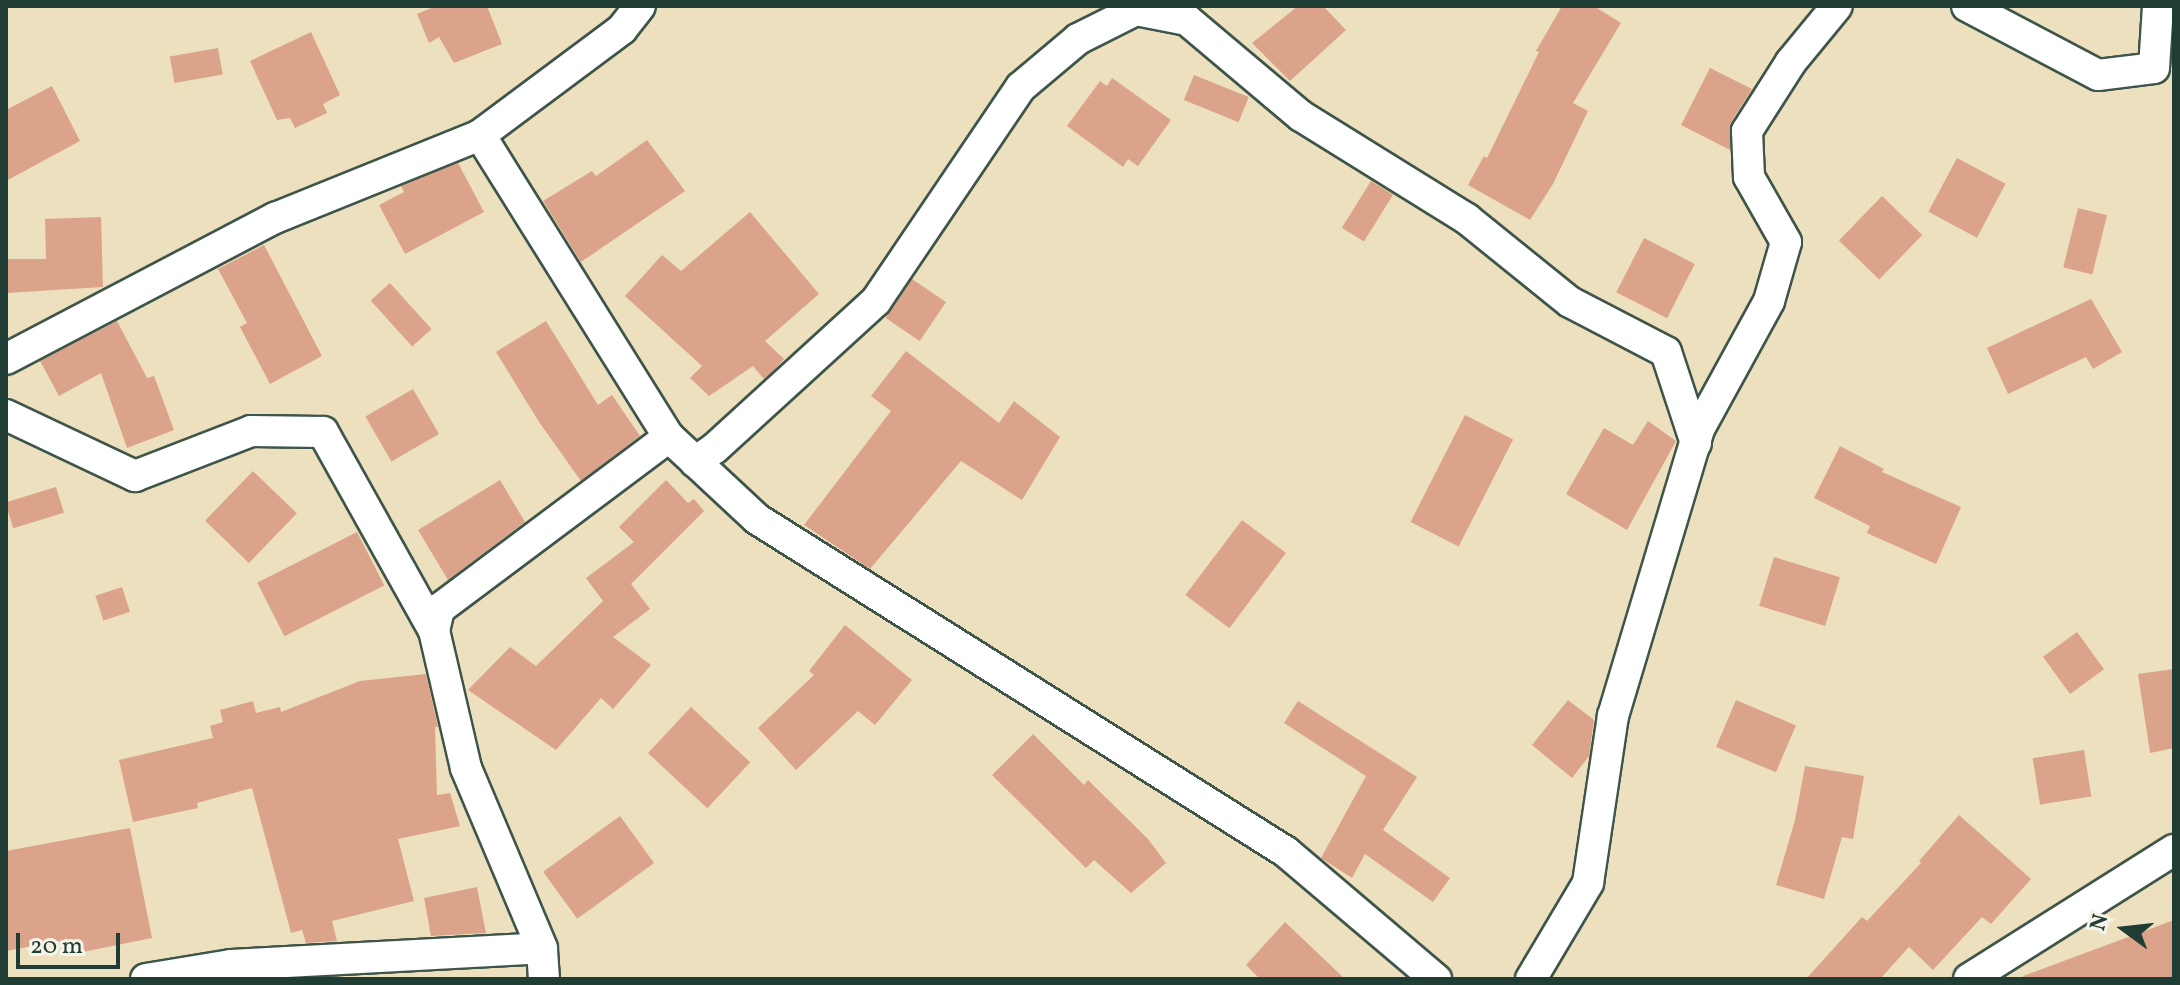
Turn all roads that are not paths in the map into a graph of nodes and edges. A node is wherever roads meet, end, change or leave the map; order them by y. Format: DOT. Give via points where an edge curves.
graph roads {
  1 [pos="1837,6"];
  2 [pos="1967,6"];
  3 [pos="2158,6"];
  4 [pos="625,14"];
  5 [pos="480,135"];
  6 [pos="6,359"];
  7 [pos="6,415"];
  8 [pos="669,437"];
  9 [pos="1696,443"];
  10 [pos="695,462"];
  11 [pos="434,631"];
  12 [pos="2174,850"];
  13 [pos="542,948"];
  14 [pos="146,979"];
  15 [pos="544,979"];
  16 [pos="1436,979"];
  17 [pos="1531,979"];
  18 [pos="1969,979"];
  1 -- 9 [label="street" via="1791,62 1747,131 1749,177 1786,242 1769,301"];
  2 -- 3 [label="street" via="2098,75 2154,68"];
  4 -- 5 [label="street"];
  5 -- 6 [label="street" via="275,218"];
  5 -- 8 [label="street"];
  7 -- 11 [label="street" via="135,476 251,431 323,432"];
  8 -- 10 [label="street"];
  8 -- 11 [label="street" via="439,609"];
  9 -- 10 [label="street" via="1666,352 1570,302 1467,219 1301,116 1187,20 1136,10 1078,39 1021,87 876,301"];
  9 -- 17 [label="street" via="1613,716 1588,883"];
  10 -- 16 [label="street" via="757,519 1286,852"];
  11 -- 13 [label="street" via="466,768"];
  12 -- 18 [label="street"];
  13 -- 14 [label="street" via="231,965"];
  13 -- 15 [label="street"];
}
